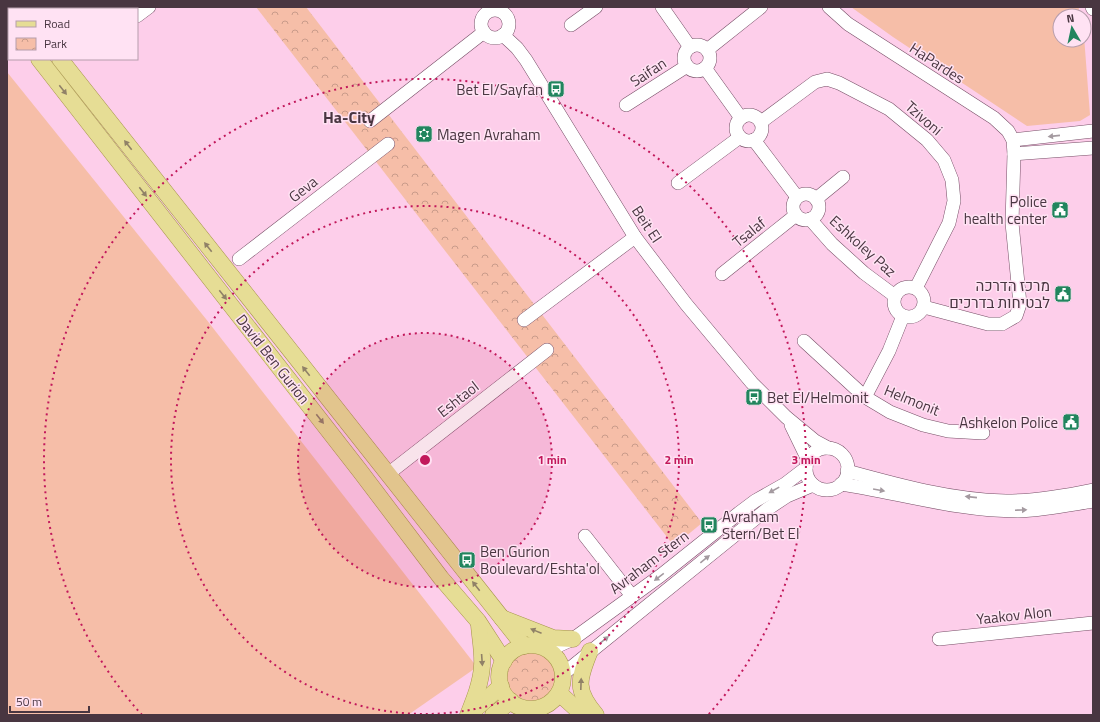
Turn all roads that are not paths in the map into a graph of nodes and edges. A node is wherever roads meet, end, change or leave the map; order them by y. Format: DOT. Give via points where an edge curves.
graph roads {
  1 [pos="149,7"];
  2 [pos="596,7"];
  3 [pos="662,7"];
  4 [pos="761,7"];
  5 [pos="829,7"];
  6 [pos="490,9"];
  7 [pos="138,15"];
  8 [pos="571,25"];
  9 [pos="484,32"];
  10 [pos="503,35"];
  11 [pos="690,47"];
  12 [pos="707,50"];
  13 [pos="40,60"];
  14 [pos="61,60"];
  15 [pos="687,66"];
  16 [pos="705,68"];
  17 [pos="626,105"];
  18 [pos="741,118"];
  19 [pos="370,121"];
  20 [pos="760,122"];
  21 [pos="1093,131"];
  22 [pos="740,137"];
  23 [pos="754,140"];
  24 [pos="1013,140"];
  25 [pos="388,144"];
  26 [pos="1093,148"];
  27 [pos="1014,154"];
  28 [pos="842,177"];
  29 [pos="678,183"];
  30 [pos="797,197"];
  31 [pos="816,199"];
  32 [pos="796,215"];
  33 [pos="810,219"];
  34 [pos="635,237"];
  35 [pos="239,260"];
  36 [pos="722,274"];
  37 [pos="916,288"];
  38 [pos="895,296"];
  39 [pos="924,307"];
  40 [pos="903,316"];
  41 [pos="524,320"];
  42 [pos="804,341"];
  43 [pos="547,350"];
  44 [pos="865,397"];
  45 [pos="786,417"];
  46 [pos="983,433"];
  47 [pos="828,448"];
  48 [pos="807,464"];
  49 [pos="847,471"];
  50 [pos="388,474"];
  51 [pos="841,484"];
  52 [pos="813,485"];
  53 [pos="1093,490"];
  54 [pos="1093,500"];
  55 [pos="585,536"];
  56 [pos="632,596"];
  57 [pos="501,617"];
  58 [pos="478,622"];
  59 [pos="1093,624"];
  60 [pos="573,639"];
  61 [pos="939,639"];
  62 [pos="524,646"];
  63 [pos="549,650"];
  64 [pos="590,651"];
  65 [pos="504,661"];
  66 [pos="563,674"];
  67 [pos="501,686"];
  68 [pos="559,693"];
  69 [pos="511,701"];
  70 [pos="549,711"];
  71 [pos="468,715"];
  72 [pos="493,715"];
  73 [pos="583,715"];
  74 [pos="596,715"];
  1 -- 7 [label="street"];
  2 -- 8 [label="street"];
  3 -- 11 [label="street"];
  4 -- 12 [label="street"];
  5 -- 24 [label="street, HaPardes" via="848,24 994,118 1008,131"];
  6 -- 9 [label="street" via="482,20"];
  6 -- 10 [label="street" via="500,12 507,18 508,27"];
  9 -- 10 [label="street" via="491,37"];
  9 -- 19 [label="street"];
  10 -- 34 [label="street, Beit El" via="526,60"];
  11 -- 12 [label="street" via="701,46"];
  11 -- 15 [label="street" via="686,50 684,58"];
  12 -- 16 [label="street" via="710,58"];
  13 -- 58 [label="main road, David Ben Gurion, one-way" via="441,578"];
  50 -- 14 [label="main road, David Ben Gurion, one-way"];
  15 -- 16 [label="street" via="697,71"];
  15 -- 17 [label="street, Saifan"];
  16 -- 18 [label="street"];
  18 -- 20 [label="street" via="752,115"];
  18 -- 22 [label="street" via="736,125"];
  20 -- 23 [label="street" via="762,131"];
  20 -- 37 [label="street, Tzivoni" via="815,82 827,79 889,109 927,140 944,160 952,180 954,202 949,223"];
  21 -- 24 [label="street, one-way"];
  22 -- 23 [label="street" via="746,141"];
  22 -- 29 [label="street"];
  23 -- 30 [label="street"];
  24 -- 27 [label="street"];
  25 -- 35 [label="street, Geva"];
  26 -- 27 [label="street"];
  27 -- 39 [label="street" via="1012,223 1020,304 1016,316 1002,324 988,324"];
  28 -- 31 [label="street"];
  30 -- 31 [label="street" via="807,194"];
  30 -- 32 [label="street" via="793,204"];
  31 -- 33 [label="street" via="818,210"];
  32 -- 33 [label="street" via="802,219"];
  32 -- 36 [label="street, Tsalaf"];
  33 -- 38 [label="street, Eshkoley Paz" via="832,244 864,273"];
  34 -- 41 [label="street"];
  34 -- 45 [label="street, Beit El" via="686,304 752,383"];
  37 -- 38 [label="street" via="911,286 901,289"];
  37 -- 39 [label="street" via="924,298"];
  38 -- 40 [label="street" via="894,306"];
  39 -- 40 [label="street" via="922,312 913,317"];
  40 -- 44 [label="street" via="889,352"];
  42 -- 44 [label="street, Helmonit"];
  43 -- 50 [label="street, Eshtaol"];
  44 -- 46 [label="street, Helmonit" via="890,412 923,425 948,431"];
  45 -- 47 [label="street, Beit El" via="815,441"];
  45 -- 48 [label="street, Beit El" via="794,430"];
  47 -- 48 [label="street" via="816,451"];
  47 -- 49 [label="street" via="844,458"];
  48 -- 52 [label="street" via="809,480"];
  48 -- 56 [label="street, Avraham Stern, one-way" via="785,484 744,509"];
  49 -- 51 [label="street"];
  53 -- 49 [label="street, one-way" via="1052,498 1005,501 938,493"];
  57 -- 50 [label="main road, David Ben Gurion, one-way"];
  51 -- 52 [label="street" via="836,488 824,490"];
  51 -- 54 [label="street, one-way" via="970,508 994,510 1038,510"];
  64 -- 52 [label="street, Avraham Stern, one-way" via="766,510 787,496"];
  55 -- 56 [label="street"];
  56 -- 60 [label="street, Avraham Stern"];
  60 -- 57 [label="main road, one-way" via="553,638"];
  57 -- 62 [label="main road, David Ben Gurion"];
  58 -- 65 [label="main road, David Ben Gurion"];
  58 -- 71 [label="main road, one-way" via="481,677"];
  59 -- 61 [label="street, Yaakov Alon"];
  60 -- 63 [label="street, Avraham Stern"];
  62 -- 63 [label="main road" via="539,646"];
  62 -- 65 [label="main road" via="510,653"];
  63 -- 66 [label="main road" via="558,660"];
  64 -- 66 [label="street, Avraham Stern"];
  74 -- 64 [label="main road, one-way" via="581,693 582,672"];
  65 -- 67 [label="main road" via="500,671"];
  66 -- 68 [label="main road"];
  67 -- 69 [label="main road"];
  67 -- 71 [label="main road"];
  68 -- 70 [label="main road" via="552,701"];
  68 -- 73 [label="main road"];
  69 -- 70 [label="main road" via="526,708"];
  69 -- 72 [label="main road"];
}
